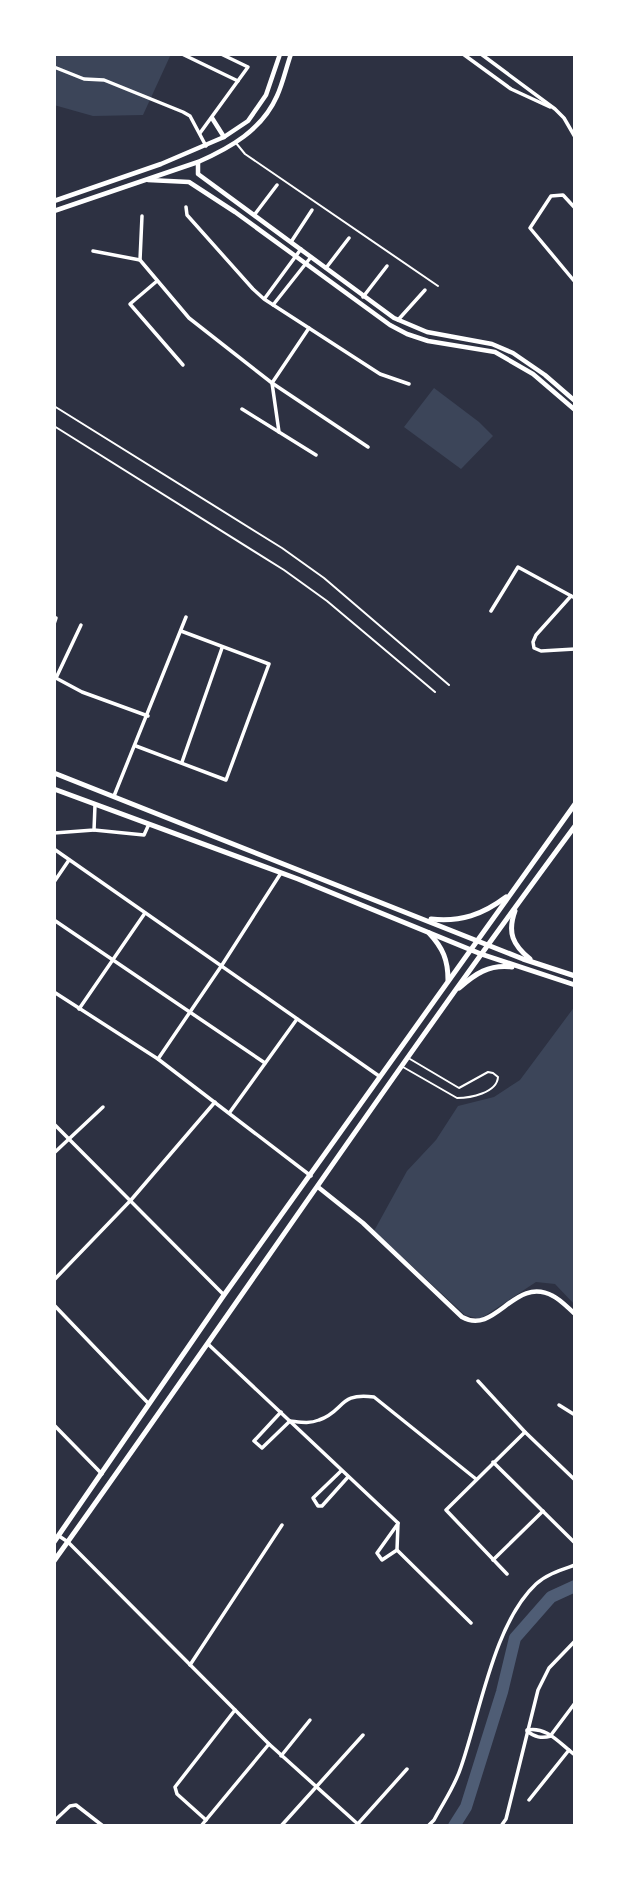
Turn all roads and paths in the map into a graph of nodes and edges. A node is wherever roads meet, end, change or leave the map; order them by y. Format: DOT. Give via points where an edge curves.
graph roads {
  1 [pos="182,54"];
  2 [pos="221,54"];
  3 [pos="280,54"];
  4 [pos="291,54"];
  5 [pos="463,54"];
  6 [pos="481,54"];
  7 [pos="54,67"];
  8 [pos="238,81"];
  9 [pos="555,109"];
  10 [pos="212,118"];
  11 [pos="200,133"];
  12 [pos="224,137"];
  13 [pos="575,137"];
  14 [pos="235,142"];
  15 [pos="206,146"];
  16 [pos="198,162"];
  17 [pos="140,180"];
  18 [pos="277,185"];
  19 [pos="54,201"];
  20 [pos="186,207"];
  21 [pos="575,208"];
  22 [pos="312,210"];
  23 [pos="54,211"];
  24 [pos="255,214"];
  25 [pos="142,216"];
  26 [pos="349,238"];
  27 [pos="290,242"];
  28 [pos="301,249"];
  29 [pos="93,251"];
  30 [pos="296,257"];
  31 [pos="311,257"];
  32 [pos="140,260"];
  33 [pos="306,264"];
  34 [pos="387,266"];
  35 [pos="326,268"];
  36 [pos="157,281"];
  37 [pos="575,282"];
  38 [pos="438,286"];
  39 [pos="425,290"];
  40 [pos="363,297"];
  41 [pos="264,299"];
  42 [pos="273,305"];
  43 [pos="386,312"];
  44 [pos="382,319"];
  45 [pos="398,320"];
  46 [pos="309,328"];
  47 [pos="183,365"];
  48 [pos="272,383"];
  49 [pos="409,384"];
  50 [pos="575,401"];
  51 [pos="54,406"];
  52 [pos="242,409"];
  53 [pos="575,410"];
  54 [pos="54,426"];
  55 [pos="279,432"];
  56 [pos="368,447"];
  57 [pos="316,455"];
  58 [pos="573,597"];
  59 [pos="491,611"];
  60 [pos="186,617"];
  61 [pos="57,618"];
  62 [pos="54,624"];
  63 [pos="82,625"];
  64 [pos="181,631"];
  65 [pos="222,648"];
  66 [pos="575,649"];
  67 [pos="55,678"];
  68 [pos="449,685"];
  69 [pos="435,692"];
  70 [pos="148,716"];
  71 [pos="136,746"];
  72 [pos="182,762"];
  73 [pos="54,774"];
  74 [pos="56,790"];
  75 [pos="114,796"];
  76 [pos="95,804"];
  77 [pos="575,804"];
  78 [pos="149,824"];
  79 [pos="575,826"];
  80 [pos="94,830"];
  81 [pos="54,832"];
  82 [pos="54,849"];
  83 [pos="268,856"];
  84 [pos="69,860"];
  85 [pos="264,867"];
  86 [pos="281,873"];
  87 [pos="310,873"];
  88 [pos="298,880"];
  89 [pos="54,882"];
  90 [pos="512,893"];
  91 [pos="518,902"];
  92 [pos="145,914"];
  93 [pos="425,919"];
  94 [pos="54,920"];
  95 [pos="427,930"];
  96 [pos="479,941"];
  97 [pos="488,944"];
  98 [pos="472,950"];
  99 [pos="481,954"];
  100 [pos="112,961"];
  101 [pos="535,964"];
  102 [pos="222,965"];
  103 [pos="521,968"];
  104 [pos="575,976"];
  105 [pos="448,981"];
  106 [pos="575,985"];
  107 [pos="54,992"];
  108 [pos="451,995"];
  109 [pos="79,1009"];
  110 [pos="190,1012"];
  111 [pos="297,1019"];
  112 [pos="408,1058"];
  113 [pos="158,1059"];
  114 [pos="265,1063"];
  115 [pos="402,1066"];
  116 [pos="379,1076"];
  117 [pos="215,1102"];
  118 [pos="103,1107"];
  119 [pos="229,1112"];
  120 [pos="54,1124"];
  121 [pos="69,1139"];
  122 [pos="54,1153"];
  123 [pos="311,1176"];
  124 [pos="318,1187"];
  125 [pos="131,1200"];
  126 [pos="54,1280"];
  127 [pos="224,1295"];
  128 [pos="54,1305"];
  129 [pos="575,1314"];
  130 [pos="208,1344"];
  131 [pos="478,1381"];
  132 [pos="150,1405"];
  133 [pos="559,1405"];
  134 [pos="281,1412"];
  135 [pos="575,1415"];
  136 [pos="290,1421"];
  137 [pos="54,1426"];
  138 [pos="525,1432"];
  139 [pos="493,1462"];
  140 [pos="341,1471"];
  141 [pos="102,1474"];
  142 [pos="348,1477"];
  143 [pos="477,1479"];
  144 [pos="575,1480"];
  145 [pos="543,1511"];
  146 [pos="398,1523"];
  147 [pos="282,1525"];
  148 [pos="59,1535"];
  149 [pos="54,1542"];
  150 [pos="68,1542"];
  151 [pos="575,1543"];
  152 [pos="397,1550"];
  153 [pos="493,1560"];
  154 [pos="54,1562"];
  155 [pos="575,1565"];
  156 [pos="507,1574"];
  157 [pos="471,1623"];
  158 [pos="575,1641"];
  159 [pos="190,1665"];
  160 [pos="575,1703"];
  161 [pos="234,1710"];
  162 [pos="310,1720"];
  163 [pos="527,1730"];
  164 [pos="363,1735"];
  165 [pos="551,1736"];
  166 [pos="269,1744"];
  167 [pos="569,1750"];
  168 [pos="575,1755"];
  169 [pos="282,1756"];
  170 [pos="407,1769"];
  171 [pos="316,1786"];
  172 [pos="529,1800"];
  173 [pos="206,1820"];
  174 [pos="54,1821"];
  175 [pos="358,1825"];
  176 [pos="103,1826"];
  177 [pos="201,1826"];
  178 [pos="281,1826"];
  179 [pos="428,1826"];
  180 [pos="501,1826"];
  1 -- 8 [label="street"];
  2 -- 8 [label="street" via="248,67"];
  3 -- 12 [label="street" via="266,96 248,121"];
  4 -- 14 [label="street" via="275,100 254,130"];
  5 -- 9 [label="street" via="523,97"];
  6 -- 9 [label="street"];
  7 -- 11 [label="street" via="84,79 104,80 183,112"];
  8 -- 10 [label="street"];
  9 -- 13 [label="street"];
  10 -- 11 [label="street"];
  10 -- 12 [label="street"];
  11 -- 15 [label="street"];
  12 -- 15 [label="street"];
  14 -- 16 [label="street"];
  14 -- 38 [label="lane" via="245,154"];
  15 -- 19 [label="street"];
  16 -- 17 [label="street"];
  16 -- 24 [label="street" via="200,177"];
  17 -- 23 [label="street"];
  17 -- 30 [label="street" via="189,182"];
  18 -- 24 [label="street"];
  20 -- 41 [label="street" via="187,215"];
  21 -- 37 [label="street" via="563,195 551,196 530,228"];
  22 -- 27 [label="street"];
  24 -- 27 [label="street"];
  25 -- 32 [label="street"];
  26 -- 35 [label="street"];
  27 -- 28 [label="street"];
  28 -- 30 [label="street"];
  28 -- 31 [label="street"];
  29 -- 32 [label="street"];
  30 -- 33 [label="street"];
  30 -- 41 [label="street"];
  31 -- 33 [label="street"];
  31 -- 35 [label="street"];
  32 -- 36 [label="street"];
  33 -- 42 [label="street"];
  33 -- 44 [label="street"];
  34 -- 40 [label="street"];
  35 -- 40 [label="street"];
  36 -- 47 [label="street" via="131,304"];
  36 -- 48 [label="street" via="189,318"];
  39 -- 45 [label="street"];
  40 -- 43 [label="street"];
  41 -- 42 [label="street"];
  42 -- 46 [label="street"];
  43 -- 44 [label="street"];
  43 -- 45 [label="street"];
  44 -- 53 [label="street" via="428,341 495,352 533,374"];
  45 -- 50 [label="street" via="427,332 492,344 513,353"];
  46 -- 48 [label="street"];
  46 -- 49 [label="street" via="380,374"];
  48 -- 55 [label="street"];
  48 -- 56 [label="street"];
  51 -- 68 [label="lane" via="282,548"];
  52 -- 55 [label="street"];
  54 -- 69 [label="lane" via="284,570"];
  55 -- 57 [label="street"];
  58 -- 59 [label="street" via="519,568"];
  58 -- 66 [label="street" via="533,642 541,651"];
  60 -- 64 [label="street"];
  61 -- 62 [label="street"];
  63 -- 67 [label="street"];
  64 -- 65 [label="street"];
  64 -- 70 [label="street"];
  65 -- 72 [label="street"];
  65 -- 72 [label="street" via="269,664 226,779"];
  67 -- 70 [label="street"];
  70 -- 71 [label="street"];
  71 -- 72 [label="street"];
  71 -- 75 [label="street"];
  73 -- 75 [label="main road"];
  74 -- 76 [label="main road"];
  75 -- 83 [label="main road"];
  76 -- 78 [label="main road"];
  76 -- 80 [label="street"];
  77 -- 90 [label="main road"];
  78 -- 80 [label="street" via="144,835"];
  78 -- 85 [label="main road"];
  79 -- 91 [label="main road"];
  80 -- 81 [label="street"];
  82 -- 84 [label="street"];
  83 -- 85 [label="main road"];
  83 -- 87 [label="main road"];
  84 -- 89 [label="street"];
  84 -- 92 [label="street"];
  85 -- 86 [label="main road"];
  86 -- 88 [label="main road"];
  86 -- 102 [label="street"];
  87 -- 88 [label="main road"];
  87 -- 93 [label="main road"];
  88 -- 95 [label="main road"];
  90 -- 93 [label="main road" via="489,910 461,920"];
  90 -- 96 [label="main road"];
  91 -- 97 [label="main road"];
  91 -- 101 [label="main road" via="512,936"];
  92 -- 100 [label="street"];
  92 -- 102 [label="street"];
  93 -- 96 [label="main road"];
  94 -- 100 [label="street"];
  95 -- 98 [label="main road"];
  95 -- 105 [label="main road" via="443,950"];
  96 -- 97 [label="main road"];
  96 -- 98 [label="main road"];
  97 -- 99 [label="main road"];
  97 -- 101 [label="main road"];
  98 -- 99 [label="main road"];
  98 -- 105 [label="main road"];
  99 -- 103 [label="main road"];
  99 -- 108 [label="main road"];
  100 -- 109 [label="street"];
  100 -- 110 [label="street"];
  101 -- 104 [label="main road"];
  102 -- 110 [label="street"];
  102 -- 111 [label="street"];
  103 -- 106 [label="main road"];
  103 -- 108 [label="main road" via="484,970"];
  105 -- 116 [label="main road"];
  107 -- 109 [label="street"];
  108 -- 112 [label="main road"];
  109 -- 113 [label="street"];
  110 -- 113 [label="street"];
  110 -- 114 [label="street"];
  111 -- 114 [label="street"];
  111 -- 116 [label="street"];
  112 -- 115 [label="main road"];
  112 -- 115 [label="lane" via="459,1088 488,1072 498,1077 498,1083 457,1098"];
  113 -- 117 [label="street"];
  114 -- 119 [label="street"];
  115 -- 124 [label="main road"];
  116 -- 123 [label="main road"];
  117 -- 119 [label="street"];
  117 -- 125 [label="street"];
  118 -- 121 [label="street"];
  119 -- 123 [label="street"];
  120 -- 121 [label="street"];
  121 -- 122 [label="street"];
  121 -- 125 [label="street"];
  123 -- 127 [label="main road"];
  124 -- 129 [label="street" via="470,1321 479,1322 522,1294 539,1291 555,1297"];
  124 -- 130 [label="main road"];
  125 -- 126 [label="street"];
  125 -- 127 [label="street"];
  127 -- 132 [label="main road"];
  128 -- 132 [label="street"];
  130 -- 134 [label="street"];
  130 -- 150 [label="main road"];
  131 -- 138 [label="street"];
  132 -- 141 [label="main road"];
  133 -- 135 [label="street"];
  134 -- 136 [label="street"];
  134 -- 136 [label="street" via="255,1443 265,1448"];
  136 -- 140 [label="street"];
  136 -- 143 [label="street" via="319,1420 353,1396 374,1397"];
  137 -- 141 [label="street"];
  138 -- 139 [label="street"];
  138 -- 144 [label="street"];
  139 -- 143 [label="street"];
  139 -- 145 [label="street"];
  140 -- 142 [label="street"];
  140 -- 142 [label="street" via="313,1498 318,1506 329,1501"];
  141 -- 148 [label="main road"];
  142 -- 146 [label="street"];
  143 -- 153 [label="street" via="446,1510"];
  145 -- 151 [label="street"];
  145 -- 153 [label="street"];
  146 -- 152 [label="street"];
  146 -- 152 [label="street" via="377,1553 382,1560"];
  147 -- 159 [label="street"];
  148 -- 149 [label="main road"];
  148 -- 150 [label="street"];
  150 -- 154 [label="main road"];
  150 -- 159 [label="street"];
  152 -- 157 [label="street"];
  153 -- 156 [label="street"];
  155 -- 179 [label="street" via="536,1584 516,1608 500,1642 460,1770"];
  158 -- 163 [label="street" via="549,1668"];
  159 -- 161 [label="street"];
  160 -- 165 [label="street"];
  161 -- 166 [label="street"];
  161 -- 173 [label="street" via="175,1787"];
  162 -- 169 [label="street"];
  163 -- 165 [label="street"];
  163 -- 180 [label="street"];
  164 -- 171 [label="street"];
  165 -- 167 [label="street"];
  166 -- 169 [label="street"];
  166 -- 173 [label="street"];
  167 -- 168 [label="street"];
  167 -- 172 [label="street"];
  169 -- 171 [label="street"];
  170 -- 175 [label="street"];
  171 -- 175 [label="street"];
  171 -- 178 [label="street"];
  173 -- 177 [label="street"];
  174 -- 176 [label="street" via="76,1805"];
}
